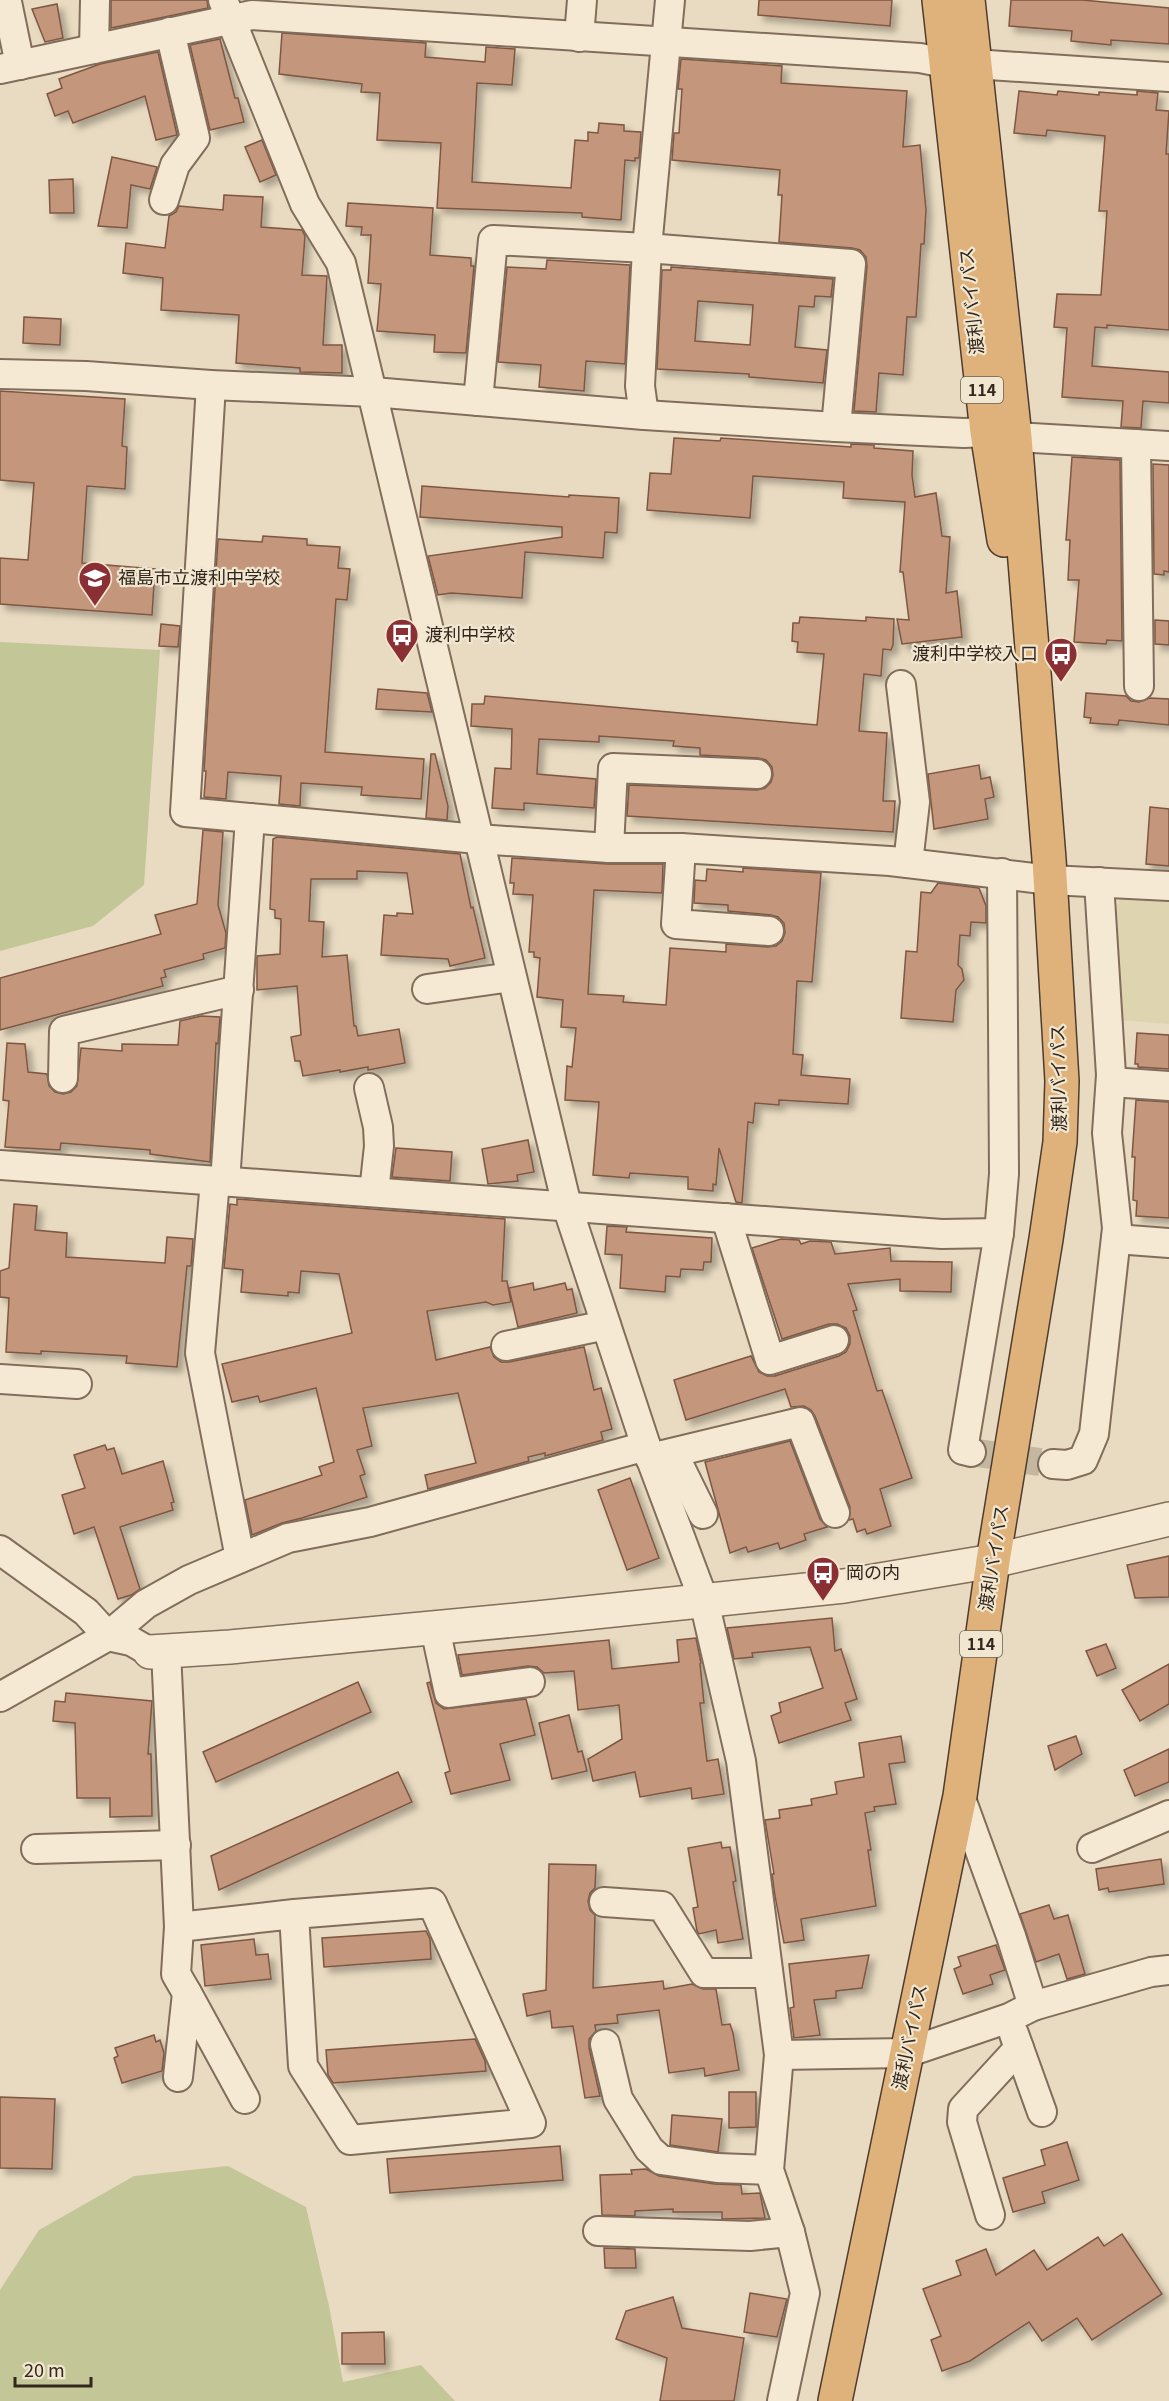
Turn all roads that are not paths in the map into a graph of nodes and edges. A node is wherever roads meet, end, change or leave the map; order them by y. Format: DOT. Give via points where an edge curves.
graph roads {
  1 [pos="95,0"];
  2 [pos="582,0"];
  3 [pos="670,0"];
  4 [pos="939,0"];
  5 [pos="968,0"];
  6 [pos="7,2"];
  7 [pos="227,10"];
  8 [pos="170,32"];
  9 [pos="579,37"];
  10 [pos="667,43"];
  11 [pos="94,49"];
  12 [pos="960,64"];
  13 [pos="10,67"];
  14 [pos="1169,77"];
  15 [pos="164,200"];
  16 [pos="647,248"];
  17 [pos="0,374"];
  18 [pos="211,385"];
  19 [pos="373,392"];
  20 [pos="478,401"];
  21 [pos="644,415"];
  22 [pos="836,427"];
  23 [pos="1001,435"];
  24 [pos="1136,444"];
  25 [pos="1169,446"];
  26 [pos="901,685"];
  27 [pos="1139,686"];
  28 [pos="757,774"];
  29 [pos="250,818"];
  30 [pos="478,839"];
  31 [pos="609,848"];
  32 [pos="681,848"];
  33 [pos="908,863"];
  34 [pos="1002,873"];
  35 [pos="1050,880"];
  36 [pos="1099,882"];
  37 [pos="1169,886"];
  38 [pos="769,931"];
  39 [pos="511,977"];
  40 [pos="427,989"];
  41 [pos="238,990"];
  42 [pos="63,1078"];
  43 [pos="1111,1082"];
  44 [pos="1169,1086"];
  45 [pos="369,1088"];
  46 [pos="0,1165"];
  47 [pos="220,1181"];
  48 [pos="374,1192"];
  49 [pos="567,1206"];
  50 [pos="726,1218"];
  51 [pos="999,1233"];
  52 [pos="1116,1239"];
  53 [pos="1169,1243"];
  54 [pos="606,1325"];
  55 [pos="834,1340"];
  56 [pos="506,1346"];
  57 [pos="0,1379"];
  58 [pos="77,1384"];
  59 [pos="656,1452"];
  60 [pos="972,1452"];
  61 [pos="1053,1464"];
  62 [pos="835,1513"];
  63 [pos="703,1514"];
  64 [pos="1169,1519"];
  65 [pos="0,1550"];
  66 [pos="240,1558"];
  67 [pos="993,1561"];
  68 [pos="704,1601"];
  69 [pos="435,1628"];
  70 [pos="108,1636"];
  71 [pos="158,1652"];
  72 [pos="530,1682"];
  73 [pos="0,1697"];
  74 [pos="960,1796"];
  75 [pos="1169,1815"];
  76 [pos="176,1845"];
  77 [pos="1092,1848"];
  78 [pos="36,1849"];
  79 [pos="604,1902"];
  80 [pos="294,1914"];
  81 [pos="179,1927"];
  82 [pos="1169,1970"];
  83 [pos="768,1973"];
  84 [pos="187,1993"];
  85 [pos="1021,2012"];
  86 [pos="605,2044"];
  87 [pos="1019,2048"];
  88 [pos="906,2053"];
  89 [pos="778,2055"];
  90 [pos="178,2077"];
  91 [pos="245,2099"];
  92 [pos="1042,2112"];
  93 [pos="769,2170"];
  94 [pos="990,2215"];
  95 [pos="598,2231"];
  96 [pos="790,2232"];
  97 [pos="782,2401"];
  98 [pos="835,2401"];
  1 -- 11 [label="street"];
  2 -- 9 [label="street"];
  3 -- 10 [label="street"];
  4 -- 12 [label="highway, 渡利バイパス / 114"];
  5 -- 12 [label="highway, 渡利バイパス / 114"];
  6 -- 13 [label="street"];
  7 -- 8 [label="street"];
  7 -- 9 [label="street" via="252,15"];
  7 -- 19 [label="street" via="305,204 341,263"];
  8 -- 11 [label="street"];
  8 -- 15 [label="street" via="195,138 175,165"];
  9 -- 10 [label="street"];
  10 -- 12 [label="street" via="920,58"];
  10 -- 16 [label="street"];
  11 -- 13 [label="street"];
  12 -- 14 [label="street"];
  12 -- 23 [label="highway, 渡利バイパス / 114"];
  16 -- 20 [label="street" via="493,240"];
  16 -- 21 [label="street" via="640,386"];
  16 -- 22 [label="street" via="851,264"];
  17 -- 18 [label="street"];
  18 -- 19 [label="street"];
  18 -- 29 [label="street" via="185,812"];
  19 -- 20 [label="street"];
  19 -- 30 [label="street"];
  20 -- 21 [label="street"];
  21 -- 22 [label="street"];
  22 -- 23 [label="street"];
  23 -- 24 [label="street"];
  23 -- 35 [label="highway, 渡利バイパス / 114"];
  24 -- 25 [label="street"];
  24 -- 27 [label="street"];
  26 -- 33 [label="street" via="915,802"];
  28 -- 31 [label="street" via="613,768"];
  29 -- 30 [label="street"];
  29 -- 41 [label="street"];
  30 -- 31 [label="street"];
  30 -- 39 [label="street"];
  31 -- 32 [label="street"];
  32 -- 33 [label="street"];
  32 -- 38 [label="street" via="676,924"];
  33 -- 34 [label="street"];
  34 -- 35 [label="street"];
  34 -- 51 [label="street" via="1004,1174"];
  35 -- 36 [label="street"];
  35 -- 67 [label="highway, 渡利バイパス / 114" via="1062,1081 1060,1142"];
  36 -- 37 [label="street"];
  36 -- 43 [label="street"];
  39 -- 40 [label="street"];
  39 -- 49 [label="street"];
  41 -- 42 [label="street" via="64,1031"];
  41 -- 47 [label="street"];
  43 -- 44 [label="street"];
  43 -- 52 [label="street" via="1107,1133"];
  45 -- 48 [label="street" via="379,1146"];
  46 -- 47 [label="street"];
  47 -- 48 [label="street"];
  47 -- 66 [label="street" via="200,1353"];
  48 -- 49 [label="street"];
  49 -- 50 [label="street"];
  49 -- 54 [label="street"];
  50 -- 51 [label="street" via="942,1234"];
  50 -- 55 [label="street" via="770,1360"];
  51 -- 60 [label="street" via="963,1450"];
  52 -- 53 [label="street"];
  52 -- 61 [label="street" via="1094,1434 1083,1460"];
  54 -- 56 [label="street"];
  54 -- 59 [label="street"];
  57 -- 58 [label="street"];
  59 -- 62 [label="street" via="800,1422"];
  59 -- 63 [label="street"];
  59 -- 66 [label="street" via="370,1522 288,1538"];
  59 -- 68 [label="street"];
  64 -- 67 [label="street"];
  65 -- 70 [label="street" via="86,1612"];
  66 -- 70 [label="street" via="146,1604"];
  67 -- 68 [label="street" via="844,1586"];
  67 -- 74 [label="highway, 渡利バイパス / 114"];
  68 -- 69 [label="street"];
  68 -- 83 [label="street" via="741,1761"];
  69 -- 71 [label="street"];
  69 -- 72 [label="street" via="449,1693"];
  70 -- 71 [label="street"];
  70 -- 73 [label="street"];
  71 -- 76 [label="street"];
  74 -- 85 [label="street" via="1011,1936"];
  74 -- 88 [label="highway, 渡利バイパス / 114"];
  75 -- 77 [label="street"];
  76 -- 78 [label="street"];
  76 -- 81 [label="street"];
  79 -- 83 [label="street" via="662,1906 704,1973"];
  80 -- 80 [label="street" via="432,1903 531,2123 350,2140 303,2066"];
  80 -- 81 [label="street"];
  81 -- 84 [label="street" via="176,1974"];
  82 -- 85 [label="street"];
  83 -- 89 [label="street"];
  84 -- 90 [label="street"];
  84 -- 91 [label="street"];
  85 -- 87 [label="street"];
  85 -- 88 [label="street"];
  86 -- 93 [label="street" via="618,2099 649,2149 661,2160"];
  87 -- 92 [label="street"];
  87 -- 94 [label="street" via="963,2109 962,2122"];
  88 -- 89 [label="street"];
  88 -- 98 [label="highway, 渡利バイパス / 114"];
  89 -- 93 [label="street"];
  93 -- 96 [label="street"];
  95 -- 96 [label="street" via="750,2236"];
  96 -- 97 [label="street" via="805,2293"];
}
